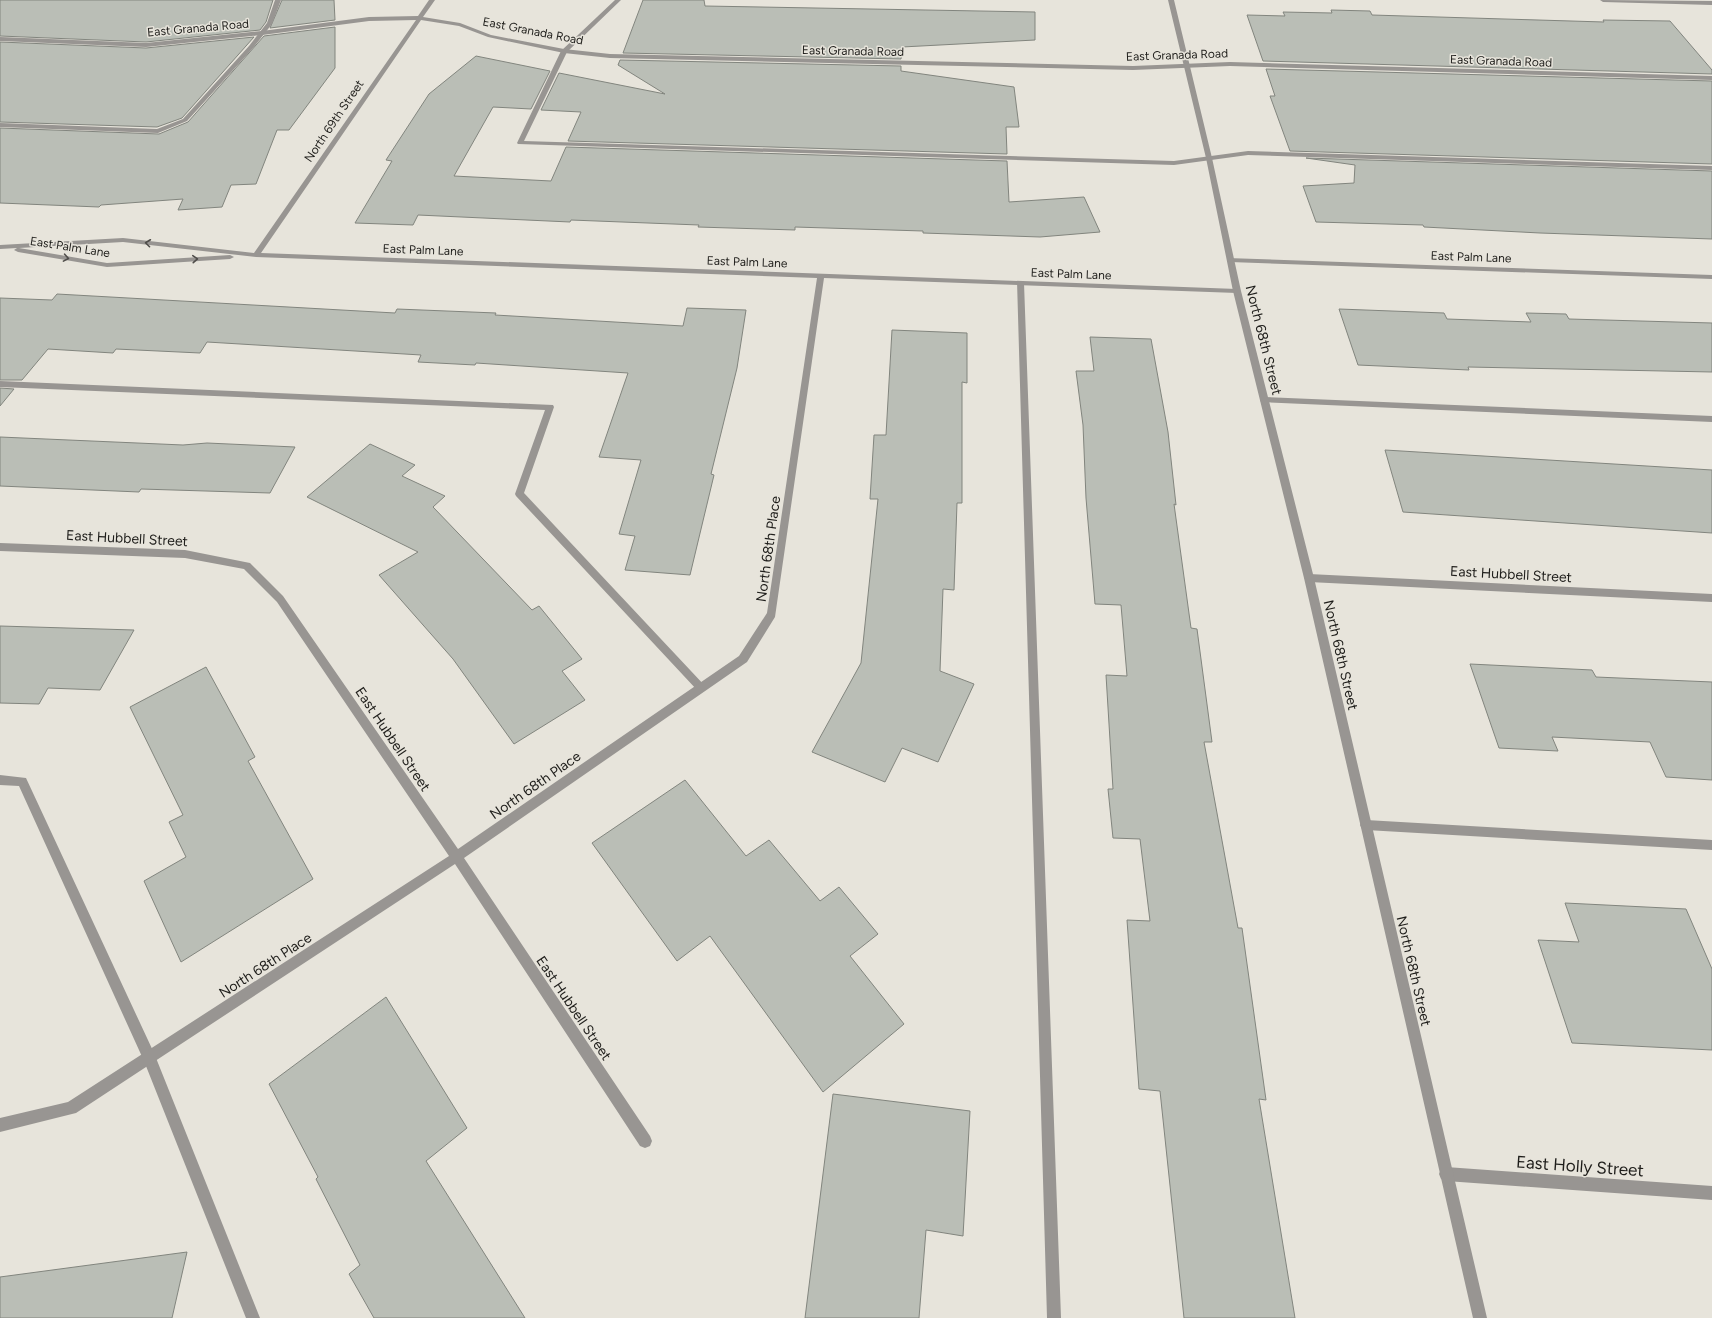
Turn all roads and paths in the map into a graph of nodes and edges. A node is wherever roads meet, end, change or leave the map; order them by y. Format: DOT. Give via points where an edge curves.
graph roads {
  1 [pos="278,0"];
  2 [pos="432,0"];
  3 [pos="618,0"];
  4 [pos="1171,0"];
  5 [pos="1604,0"];
  6 [pos="1712,3"];
  7 [pos="418,18"];
  8 [pos="262,33"];
  9 [pos="0,39"];
  10 [pos="564,51"];
  11 [pos="1187,66"];
  12 [pos="1712,78"];
  13 [pos="0,125"];
  14 [pos="1209,158"];
  15 [pos="1712,168"];
  16 [pos="256,255"];
  17 [pos="1230,260"];
  18 [pos="821,276"];
  19 [pos="1712,277"];
  20 [pos="1020,283"];
  21 [pos="1237,291"];
  22 [pos="0,384"];
  23 [pos="1264,400"];
  24 [pos="1712,419"];
  25 [pos="0,547"];
  26 [pos="1309,578"];
  27 [pos="1712,598"];
  28 [pos="701,687"];
  29 [pos="0,780"];
  30 [pos="1366,826"];
  31 [pos="1712,845"];
  32 [pos="457,857"];
  33 [pos="149,1058"];
  34 [pos="0,1125"];
  35 [pos="645,1141"];
  36 [pos="1446,1174"];
  37 [pos="1712,1193"];
  38 [pos="253,1318"];
  39 [pos="1054,1318"];
  40 [pos="1480,1318"];
  1 -- 8 [label="street" via="270,23"];
  2 -- 7 [label="street, North 69th Street"];
  3 -- 10 [label="street"];
  4 -- 11 [label="street, North 68th Street"];
  5 -- 6 [label="street"];
  7 -- 8 [label="street, East Granada Road" via="369,19"];
  7 -- 10 [label="street, East Granada Road" via="460,25 490,36"];
  7 -- 16 [label="street, North 69th Street"];
  8 -- 9 [label="street, East Granada Road" via="146,45"];
  8 -- 13 [label="street" via="185,120 158,131"];
  10 -- 11 [label="street, East Granada Road" via="610,56 1133,68"];
  10 -- 14 [label="street" via="520,143 1174,163"];
  11 -- 12 [label="street, East Granada Road" via="1230,64"];
  11 -- 14 [label="street, North 68th Street"];
  14 -- 15 [label="street" via="1248,153"];
  14 -- 17 [label="street, North 68th Street"];
  16 -- 16 [label="street, East Palm Lane, one-way" via="123,240 0,247 107,265"];
  16 -- 18 [label="street, East Palm Lane"];
  17 -- 19 [label="street, East Palm Lane"];
  17 -- 21 [label="street, North 68th Street"];
  18 -- 20 [label="street, East Palm Lane"];
  18 -- 28 [label="street, North 68th Place" via="772,614 743,659"];
  20 -- 21 [label="street, East Palm Lane"];
  20 -- 39 [label="street"];
  21 -- 23 [label="street, North 68th Street"];
  22 -- 28 [label="street" via="550,407 519,494"];
  23 -- 24 [label="street"];
  23 -- 26 [label="street, North 68th Street"];
  25 -- 32 [label="street, East Hubbell Street" via="185,554 248,566 280,599"];
  26 -- 27 [label="street, East Hubbell Street"];
  26 -- 30 [label="street, North 68th Street"];
  28 -- 32 [label="street, North 68th Place"];
  29 -- 33 [label="street" via="22,781"];
  30 -- 31 [label="street"];
  30 -- 36 [label="street, North 68th Street"];
  32 -- 33 [label="street, North 68th Place"];
  32 -- 35 [label="street, East Hubbell Street"];
  33 -- 34 [label="street, North 68th Place" via="71,1108"];
  33 -- 38 [label="street"];
  36 -- 37 [label="street, East Holly Street"];
  36 -- 40 [label="street, North 68th Street"];
}
